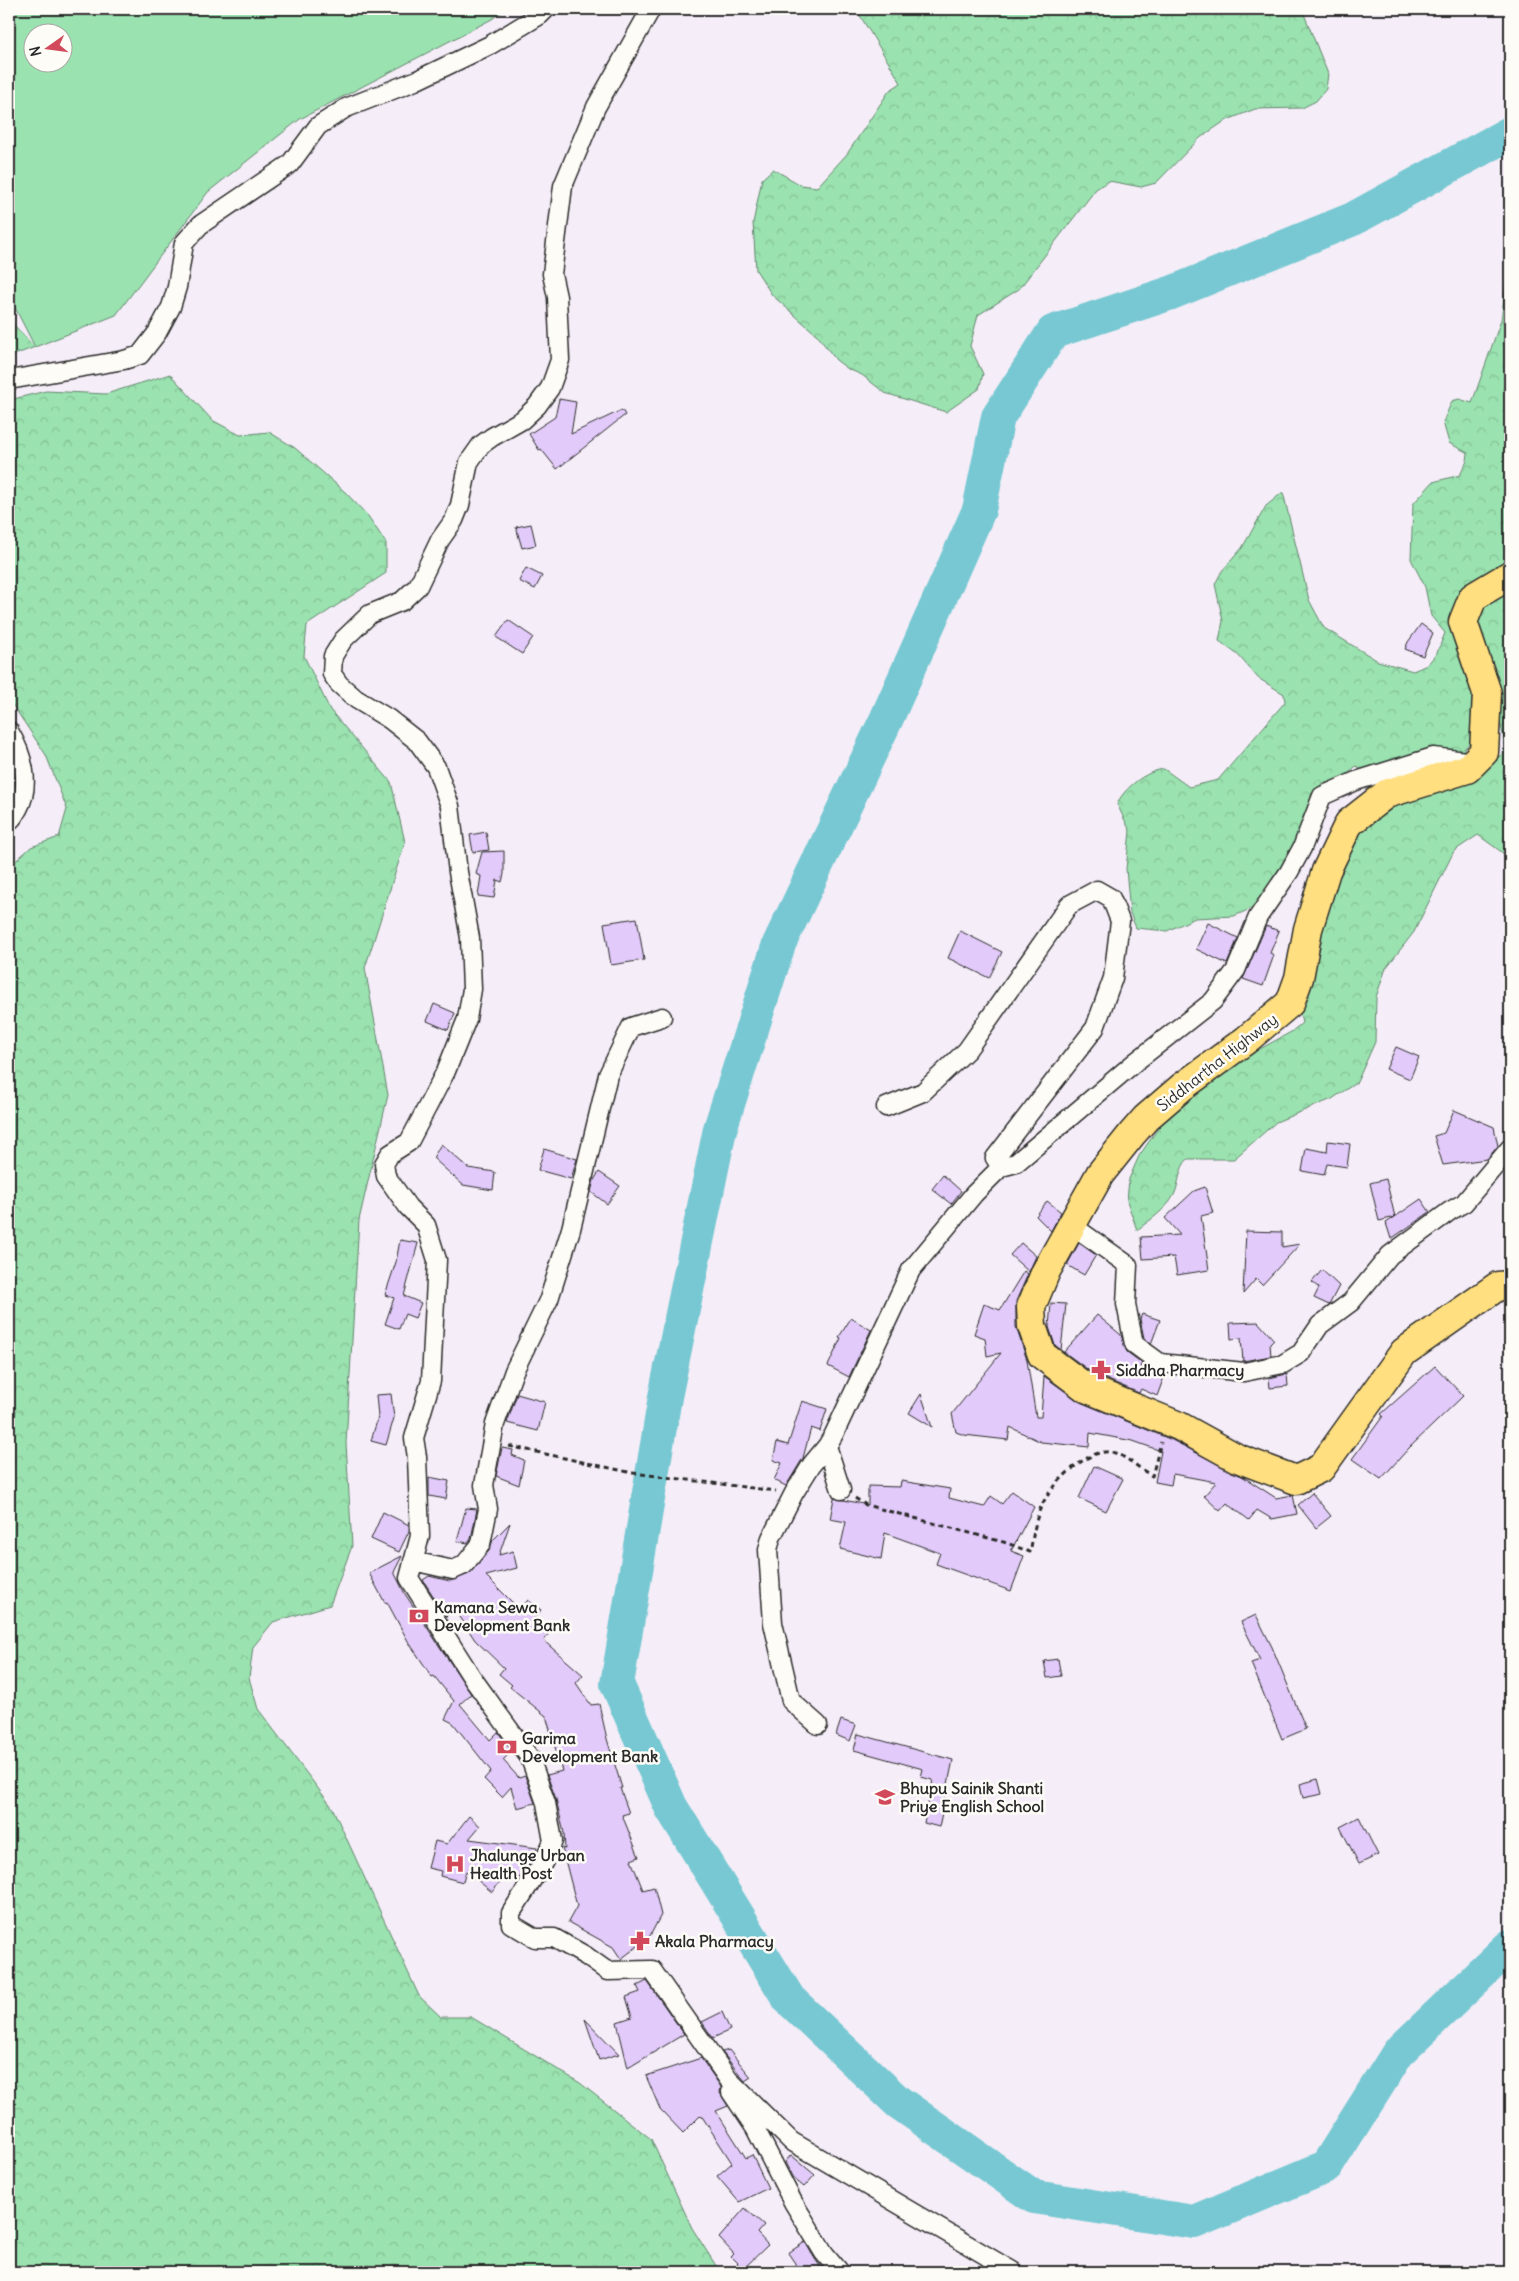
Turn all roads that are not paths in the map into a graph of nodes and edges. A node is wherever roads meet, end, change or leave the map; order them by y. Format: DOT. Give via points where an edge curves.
graph roads {
  1 [pos="546,9"];
  2 [pos="651,9"];
  3 [pos="9,380"];
  4 [pos="1510,575"];
  5 [pos="9,731"];
  6 [pos="1474,762"];
  7 [pos="9,821"];
  8 [pos="662,1017"];
  9 [pos="886,1107"];
  10 [pos="1510,1148"];
  11 [pos="1001,1167"];
  12 [pos="1073,1226"];
  13 [pos="1510,1285"];
  14 [pos="827,1446"];
  15 [pos="841,1490"];
  16 [pos="413,1561"];
  17 [pos="818,1725"];
  18 [pos="717,2062"];
  19 [pos="840,2272"];
  20 [pos="1014,2272"];
  1 -- 3 [label="street" via="490,45 415,81 346,108 318,126 290,164 200,225 184,243 171,307 157,333 140,354 124,360"];
  2 -- 16 [label="street" via="596,107 563,186 552,274 557,297 560,360 550,388 522,420 481,445 468,462 457,512 418,586 402,601 370,614 343,640 333,656 332,674 339,684 417,741 436,767 450,806 470,938 472,989 467,1019 446,1071 409,1142 390,1154 384,1164 386,1176 408,1207 426,1225 437,1260 430,1380 414,1438 420,1536"];
  4 -- 6 [label="highway" via="1473,597 1463,622 1487,693 1484,752"];
  5 -- 7 [label="street" via="26,777 22,801"];
  6 -- 11 [label="street" via="1433,758 1356,781 1322,796 1302,848 1258,917 1236,970 1213,1001 1126,1069 1016,1163"];
  6 -- 12 [label="highway, Siddhartha Highway" via="1466,769 1386,794 1349,823 1326,871 1290,1004 1146,1118 1100,1174"];
  8 -- 16 [label="street" via="631,1026 608,1076 571,1229 549,1300 514,1372 496,1424 484,1485 488,1509 481,1544 464,1565 453,1570"];
  9 -- 11 [label="street" via="923,1092 968,1050 1069,905 1097,890 1112,898 1120,921 1113,978 1095,1028 995,1158"];
  10 -- 12 [label="street" via="1464,1203 1390,1255 1351,1302 1320,1325 1301,1353 1284,1364 1244,1372 1160,1363 1134,1344 1126,1304 1128,1265"];
  11 -- 14 [label="street" via="974,1194 911,1270"];
  12 -- 13 [label="highway, Siddhartha Highway" via="1046,1271 1031,1307 1032,1326 1042,1355 1086,1388 1166,1421 1237,1458 1296,1480 1321,1468 1404,1352 1498,1286"];
  14 -- 15 [label="street"];
  14 -- 17 [label="street" via="794,1493 768,1550 773,1623 791,1701"];
  16 -- 18 [label="street" via="409,1578 473,1679 530,1758 546,1803 553,1841 511,1913 512,1924 536,1938 554,1938 607,1971 652,1970"];
  18 -- 19 [label="street" via="722,2079 755,2128 793,2202 824,2253"];
  18 -- 20 [label="street" via="729,2080 791,2141"];
}
